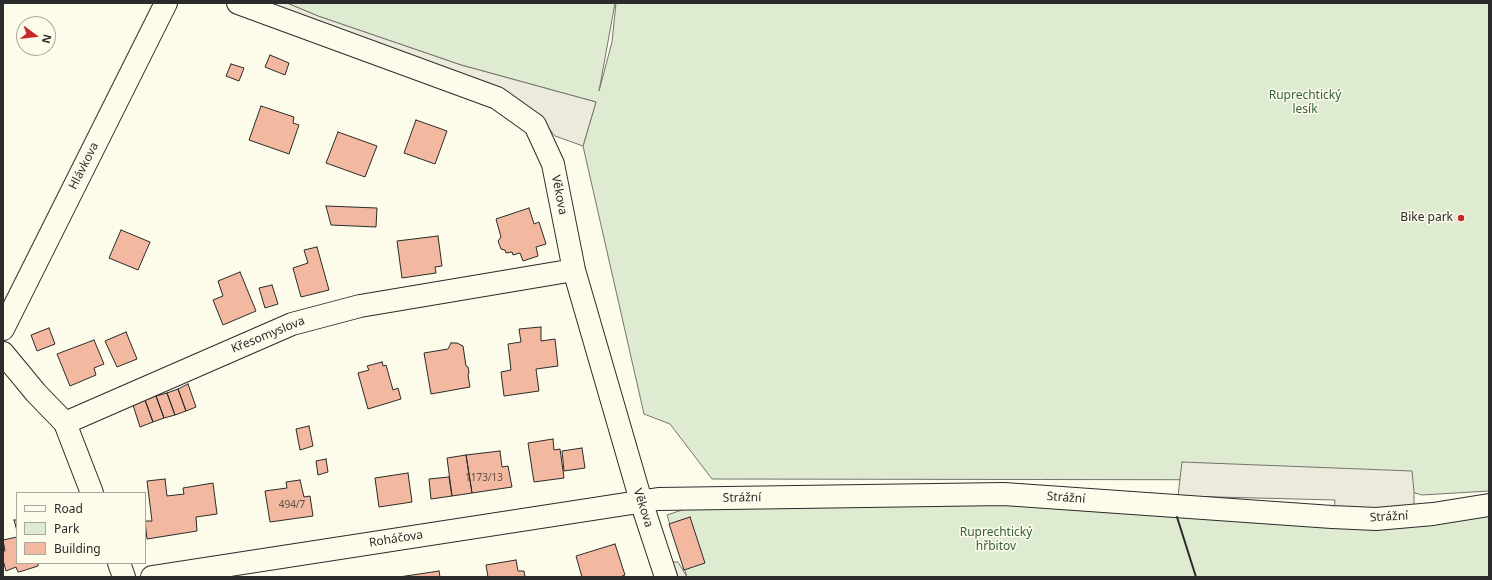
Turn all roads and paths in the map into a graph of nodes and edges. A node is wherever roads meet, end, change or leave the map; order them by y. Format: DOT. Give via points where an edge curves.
graph roads {
  1 [pos="166,3"];
  2 [pos="238,3"];
  3 [pos="574,270"];
  4 [pos="3,329"];
  5 [pos="3,353"];
  6 [pos="65,422"];
  7 [pos="92,492"];
  8 [pos="641,501"];
  9 [pos="1489,505"];
  10 [pos="119,564"];
  11 [pos="124,577"];
  12 [pos="152,577"];
  13 [pos="666,577"];
  1 -- 4 [label="street, Hlávkova"];
  2 -- 3 [label="street, Věkova" via="497,98 535,125 553,164"];
  3 -- 6 [label="street, Křesomyslova" via="360,306 292,324"];
  3 -- 8 [label="street, Věkova"];
  5 -- 6 [label="street" via="36,393"];
  6 -- 7 [label="street"];
  8 -- 9 [label="street, Strážní" via="1004,494 1376,519 1433,514"];
  8 -- 12 [label="street, Roháčova"];
  8 -- 13 [label="street, Věkova"];
  10 -- 11 [label="street"];
}
